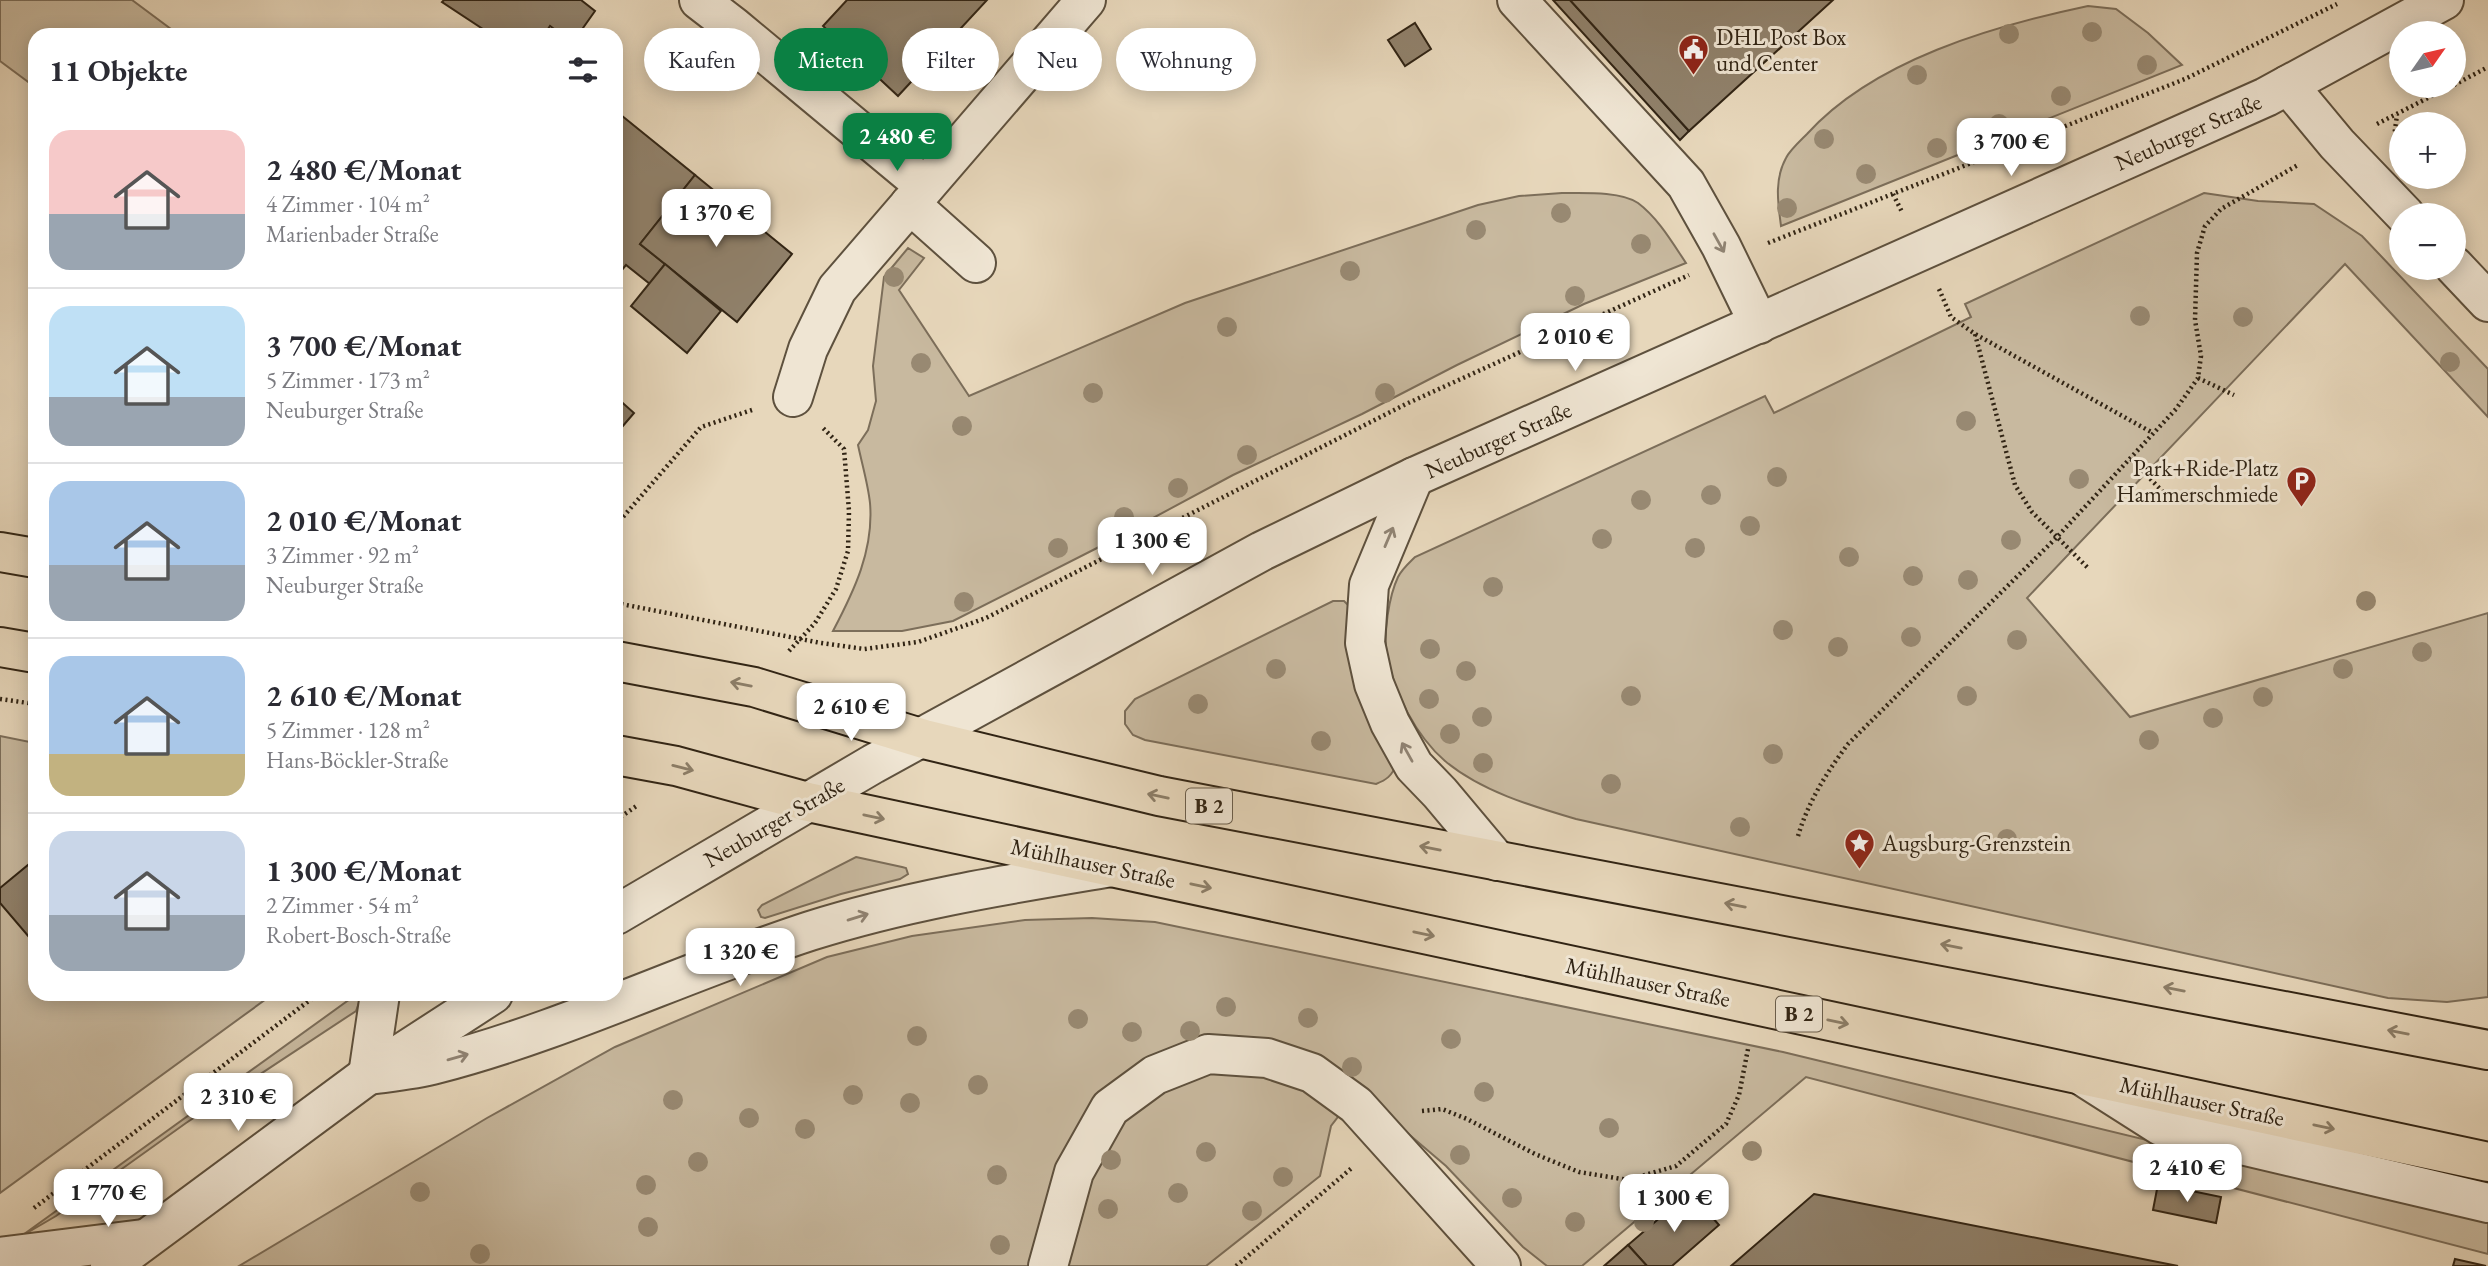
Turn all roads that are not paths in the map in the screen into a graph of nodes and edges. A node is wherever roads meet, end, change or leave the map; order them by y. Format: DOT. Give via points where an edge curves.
graph roads {
  1 [pos="699,0"];
  2 [pos="1086,0"];
  3 [pos="1517,0"];
  4 [pos="2444,0"];
  5 [pos="2288,85"];
  6 [pos="918,195"];
  7 [pos="2394,203"];
  8 [pos="976,263"];
  9 [pos="2466,279"];
  10 [pos="2488,302"];
  11 [pos="1759,324"];
  12 [pos="793,397"];
  13 [pos="1414,477"];
  14 [pos="0,552"];
  15 [pos="28,557"];
  16 [pos="0,647"];
  17 [pos="28,652"];
  18 [pos="623,662"];
  19 [pos="923,739"];
  20 [pos="623,756"];
  21 [pos="808,802"];
  22 [pos="1497,861"];
  23 [pos="1111,867"];
  24 [pos="623,911"];
  25 [pos="623,999"];
  26 [pos="379,1001"];
  27 [pos="482,1001"];
  28 [pos="617,1001"];
  29 [pos="2480,1044"];
  30 [pos="2079,1074"];
  31 [pos="368,1075"];
  32 [pos="2488,1162"];
  33 [pos="2488,1203"];
  34 [pos="143,1239"];
  35 [pos="0,1257"];
  36 [pos="110,1266"];
  37 [pos="1048,1266"];
  38 [pos="1501,1266"];
  1 -- 6 [label="street" via="729,33"];
  2 -- 6 [label="street"];
  3 -- 11 [label="street, one-way" via="1686,184"];
  4 -- 5 [label="street, Neuburger Straße"];
  5 -- 7 [label="street"];
  5 -- 11 [label="street, Neuburger Straße"];
  6 -- 8 [label="street"];
  6 -- 12 [label="street" via="837,289 808,349"];
  9 -- 10 [label="street"];
  11 -- 13 [label="street, Neuburger Straße"];
  13 -- 19 [label="street, Neuburger Straße" via="1262,551"];
  22 -- 13 [label="street, one-way" via="1414,766 1374,684 1365,643 1368,585"];
  14 -- 15 [label="main road"];
  16 -- 17 [label="main road"];
  19 -- 18 [label="main road, B 2, one-way" via="754,687"];
  19 -- 21 [label="street, Neuburger Straße"];
  22 -- 19 [label="main road, B 2, one-way" via="1159,796"];
  20 -- 21 [label="main road, B 2, one-way" via="677,766"];
  21 -- 23 [label="main road, Mühlhauser Straße / B 2, one-way"];
  21 -- 24 [label="street, Neuburger Straße"];
  29 -- 22 [label="main road, B 2, one-way"];
  25 -- 23 [label="street, one-way" via="873,913"];
  23 -- 30 [label="main road, Mühlhauser Straße / B 2, one-way"];
  26 -- 31 [label="street"];
  27 -- 31 [label="street"];
  31 -- 28 [label="street, one-way" via="483,1051"];
  30 -- 32 [label="main road, Mühlhauser Straße / B 2, one-way"];
  30 -- 33 [label="street" via="2161,1126"];
  31 -- 34 [label="street"];
  34 -- 35 [label="street"];
  34 -- 36 [label="street"];
  37 -- 38 [label="street" via="1074,1172 1110,1108 1155,1075 1208,1054 1267,1058 1312,1073 1356,1105"];
}
